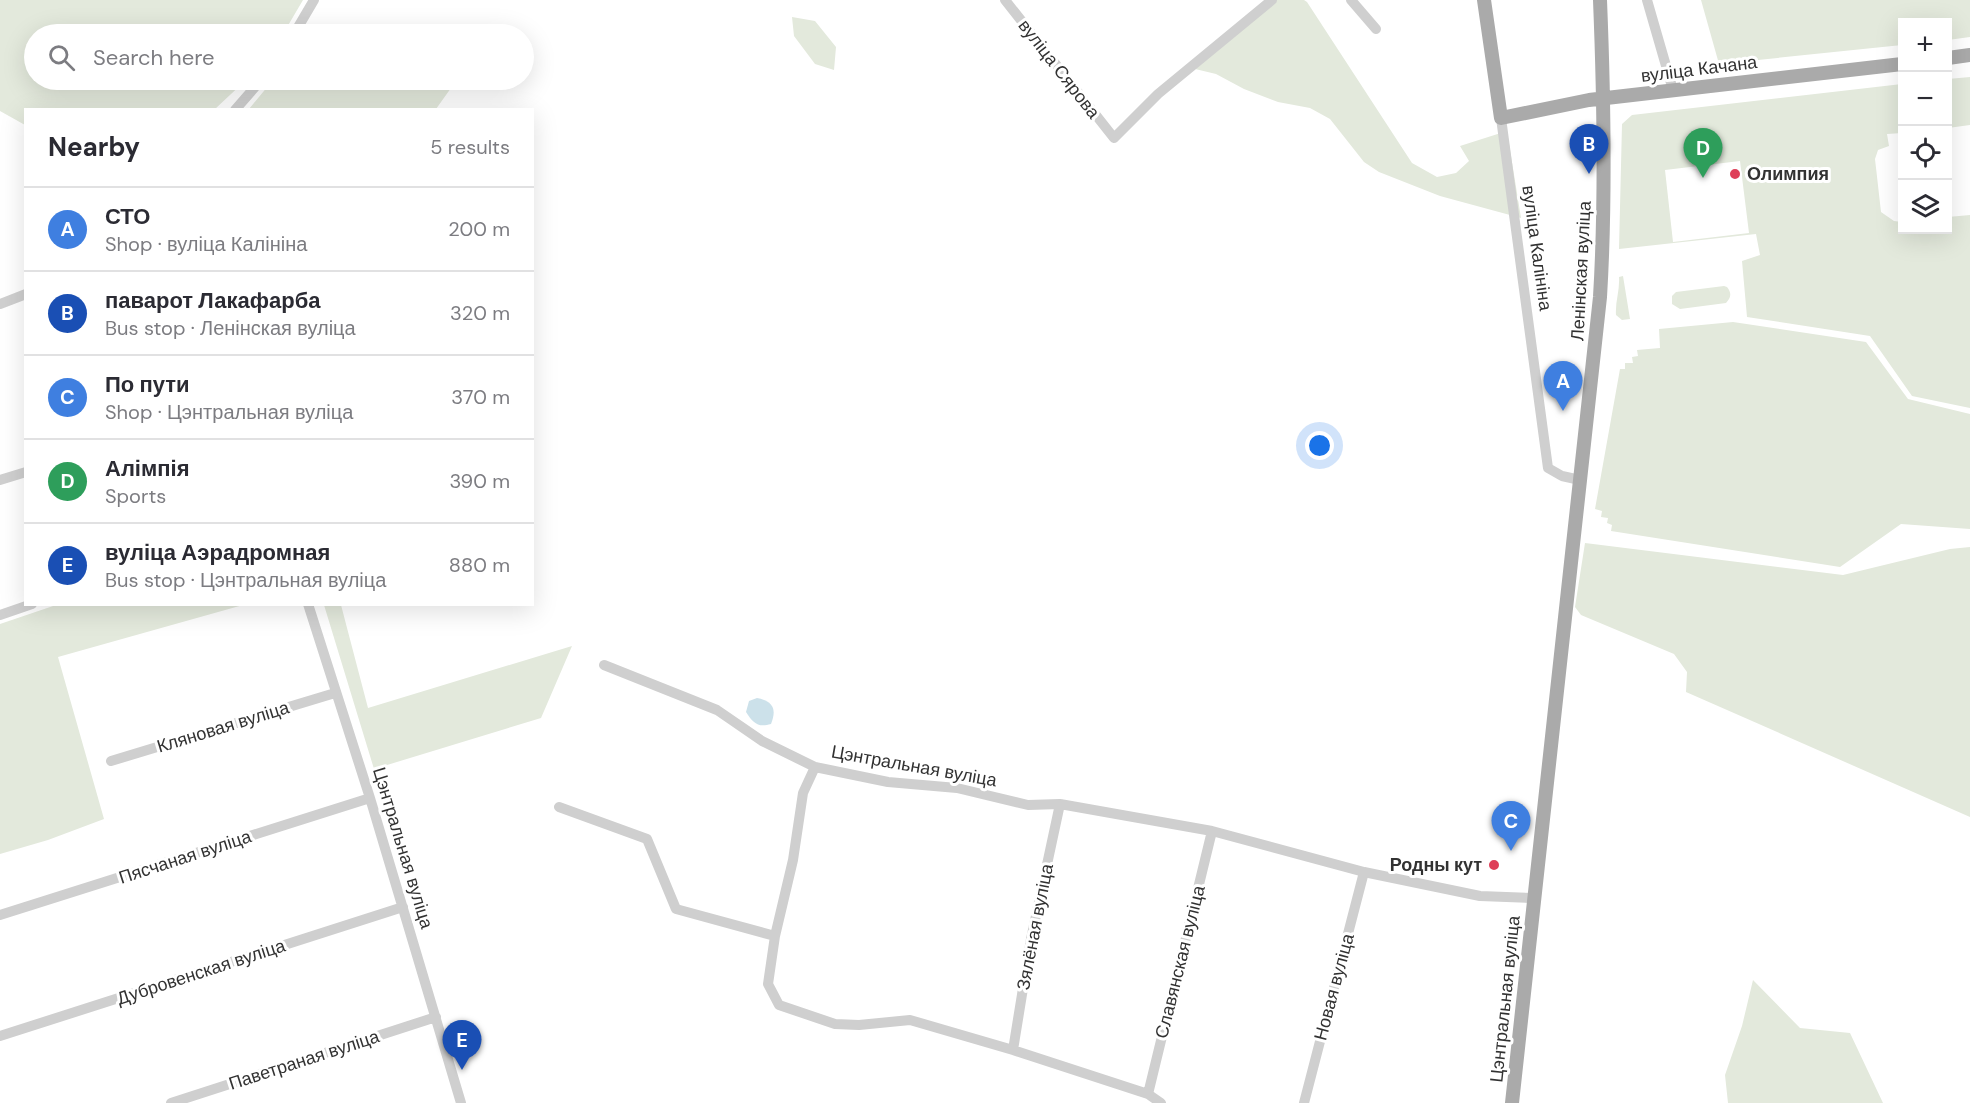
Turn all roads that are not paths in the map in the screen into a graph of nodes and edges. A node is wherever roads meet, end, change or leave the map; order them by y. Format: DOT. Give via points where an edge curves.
graph roads {
  1 [pos="314,0"];
  2 [pos="1005,0"];
  3 [pos="1272,0"];
  4 [pos="1351,0"];
  5 [pos="1485,0"];
  6 [pos="1600,0"];
  7 [pos="1647,0"];
  8 [pos="300,24"];
  9 [pos="1376,28"];
  10 [pos="1970,55"];
  11 [pos="1952,57"];
  12 [pos="1898,64"];
  13 [pos="252,90"];
  14 [pos="1673,90"];
  15 [pos="1604,98"];
  16 [pos="237,108"];
  17 [pos="1501,118"];
  18 [pos="24,295"];
  19 [pos="0,304"];
  20 [pos="24,473"];
  21 [pos="0,480"];
  22 [pos="1580,480"];
  23 [pos="26,606"];
  24 [pos="309,606"];
  25 [pos="0,615"];
  26 [pos="604,665"];
  27 [pos="335,693"];
  28 [pos="1552,733"];
  29 [pos="111,760"];
  30 [pos="815,767"];
  31 [pos="370,798"];
  32 [pos="1060,804"];
  33 [pos="559,807"];
  34 [pos="1212,831"];
  35 [pos="1364,872"];
  36 [pos="1534,898"];
  37 [pos="403,908"];
  38 [pos="0,915"];
  39 [pos="775,936"];
  40 [pos="436,1017"];
  41 [pos="0,1036"];
  42 [pos="1013,1050"];
  43 [pos="1148,1094"];
  44 [pos="171,1103"];
  45 [pos="461,1103"];
  46 [pos="1161,1103"];
  47 [pos="1304,1103"];
  48 [pos="1512,1103"];
  1 -- 8 [label="street"];
  2 -- 3 [label="street, вуліца Сярова" via="1114,138 1158,94"];
  4 -- 9 [label="street"];
  5 -- 17 [label="main road, вуліца Калініна"];
  6 -- 15 [label="main road, Ленінская вуліца"];
  7 -- 14 [label="street"];
  10 -- 11 [label="main road"];
  12 -- 14 [label="main road, вуліца Качана"];
  13 -- 16 [label="street"];
  14 -- 15 [label="main road, вуліца Качана"];
  15 -- 17 [label="main road, вуліца Качана"];
  15 -- 22 [label="main road, Ленінская вуліца" via="1603,257"];
  17 -- 22 [label="street, вуліца Калініна" via="1548,468"];
  18 -- 19 [label="street"];
  20 -- 21 [label="street"];
  22 -- 28 [label="main road, Ленінская вуліца"];
  23 -- 25 [label="street"];
  24 -- 27 [label="street, Цэнтральная вуліца"];
  26 -- 30 [label="street" via="717,710 762,741"];
  27 -- 29 [label="street, Кляновая вуліца"];
  27 -- 31 [label="street, Цэнтральная вуліца"];
  28 -- 36 [label="main road, Цэнтральная вуліца"];
  30 -- 32 [label="street, Цэнтральная вуліца" via="888,782 957,788 1028,805"];
  30 -- 39 [label="street, Цэнтральная вуліца" via="803,793 793,860"];
  31 -- 37 [label="street, Цэнтральная вуліца"];
  31 -- 38 [label="street, Пясчаная вуліца"];
  32 -- 34 [label="street, Цэнтральная вуліца"];
  32 -- 42 [label="street, Зялёная вуліца" via="1031,939"];
  33 -- 39 [label="street" via="647,839 676,909"];
  34 -- 35 [label="street, Цэнтральная вуліца"];
  34 -- 43 [label="street, Славянская вуліца"];
  35 -- 36 [label="street, Цэнтральная вуліца" via="1480,896"];
  35 -- 47 [label="street, Новая вуліца"];
  36 -- 48 [label="main road, Цэнтральная вуліца"];
  37 -- 40 [label="street, Цэнтральная вуліца"];
  37 -- 41 [label="street, Дубровенская вуліца"];
  39 -- 42 [label="street, Цэнтральная вуліца" via="768,984 778,1005 835,1024 910,1020"];
  40 -- 44 [label="street, Паветраная вуліца"];
  40 -- 45 [label="street, Цэнтральная вуліца"];
  42 -- 43 [label="street, Цэнтральная вуліца"];
  43 -- 46 [label="street, Цэнтральная вуліца"];
}
